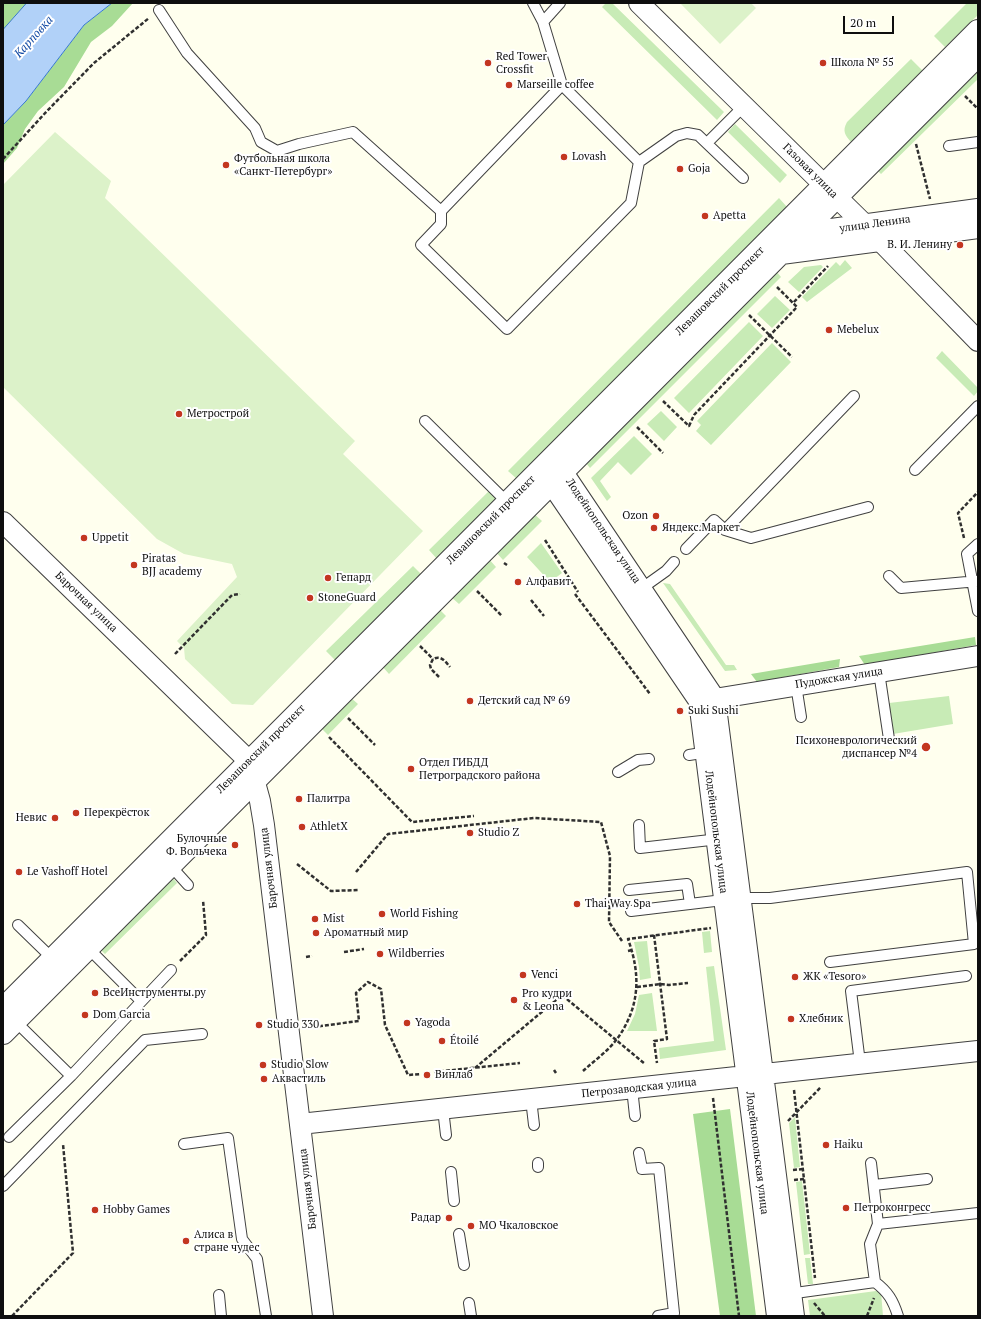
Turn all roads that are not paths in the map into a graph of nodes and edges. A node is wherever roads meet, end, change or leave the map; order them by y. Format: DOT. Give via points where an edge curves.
graph roads {
  1 [pos="533,3"];
  2 [pos="560,3"];
  3 [pos="639,3"];
  4 [pos="159,10"];
  5 [pos="542,22"];
  6 [pos="978,31"];
  7 [pos="978,55"];
  8 [pos="954,67"];
  9 [pos="562,85"];
  10 [pos="744,106"];
  11 [pos="978,142"];
  12 [pos="708,143"];
  13 [pos="949,146"];
  14 [pos="638,162"];
  15 [pos="743,178"];
  16 [pos="830,191"];
  17 [pos="978,210"];
  18 [pos="441,211"];
  19 [pos="978,227"];
  20 [pos="872,232"];
  21 [pos="799,234"];
  22 [pos="776,246"];
  23 [pos="978,341"];
  24 [pos="854,396"];
  25 [pos="978,406"];
  26 [pos="425,421"];
  27 [pos="915,470"];
  28 [pos="553,473"];
  29 [pos="508,503"];
  30 [pos="868,507"];
  31 [pos="3,522"];
  32 [pos="724,530"];
  33 [pos="978,544"];
  34 [pos="686,549"];
  35 [pos="674,562"];
  36 [pos="889,576"];
  37 [pos="445,578"];
  38 [pos="975,581"];
  39 [pos="635,593"];
  40 [pos="978,611"];
  41 [pos="978,656"];
  42 [pos="879,672"];
  43 [pos="796,686"];
  44 [pos="707,700"];
  45 [pos="802,717"];
  46 [pos="889,739"];
  47 [pos="649,759"];
  48 [pos="251,771"];
  49 [pos="618,772"];
  50 [pos="639,825"];
  51 [pos="725,839"];
  52 [pos="164,859"];
  53 [pos="188,884"];
  54 [pos="629,890"];
  55 [pos="690,904"];
  56 [pos="731,910"];
  57 [pos="631,911"];
  58 [pos="18,925"];
  59 [pos="81,942"];
  60 [pos="830,962"];
  61 [pos="58,965"];
  62 [pos="171,970"];
  63 [pos="966,976"];
  64 [pos="141,1001"];
  65 [pos="6,1018"];
  66 [pos="202,1034"];
  67 [pos="978,1050"];
  68 [pos="860,1064"];
  69 [pos="755,1075"];
  70 [pos="71,1076"];
  71 [pos="632,1088"];
  72 [pos="531,1099"];
  73 [pos="443,1109"];
  74 [pos="636,1116"];
  75 [pos="300,1124"];
  76 [pos="534,1124"];
  77 [pos="446,1135"];
  78 [pos="9,1137"];
  79 [pos="184,1144"];
  80 [pos="640,1153"];
  81 [pos="871,1163"];
  82 [pos="452,1172"];
  83 [pos="927,1179"];
  84 [pos="874,1185"];
  85 [pos="3,1186"];
  86 [pos="454,1201"];
  87 [pos="978,1213"];
  88 [pos="878,1224"];
  89 [pos="459,1234"];
  90 [pos="464,1265"];
  91 [pos="875,1282"];
  92 [pos="219,1295"];
  93 [pos="783,1295"];
  94 [pos="469,1303"];
  95 [pos="221,1316"];
  96 [pos="266,1316"];
  97 [pos="323,1316"];
  98 [pos="471,1316"];
  99 [pos="658,1316"];
  100 [pos="778,1316"];
  101 [pos="794,1316"];
  102 [pos="898,1316"];
  1 -- 5 [label="lane"];
  2 -- 5 [label="lane"];
  3 -- 10 [label="street, Газовая улица"];
  4 -- 18 [label="lane" via="187,53 255,128 261,142 277,151 353,132"];
  5 -- 9 [label="lane"];
  6 -- 8 [label="street, Левашовский проспект"];
  7 -- 8 [label="street, Левашовский проспект"];
  8 -- 16 [label="street, Левашовский проспект"];
  9 -- 14 [label="lane"];
  9 -- 18 [label="lane"];
  10 -- 12 [label="lane"];
  10 -- 16 [label="street, Газовая улица"];
  11 -- 13 [label="lane"];
  12 -- 14 [label="lane" via="698,135 686,133 676,136"];
  12 -- 15 [label="lane"];
  14 -- 18 [label="lane" via="631,203 507,329 421,244 441,224"];
  16 -- 20 [label="street, Газовая улица"];
  16 -- 21 [label="street, Левашовский проспект"];
  16 -- 22 [label="street, Левашовский проспект"];
  17 -- 20 [label="street, улица Ленина"];
  19 -- 20 [label="street, улица Ленина"];
  20 -- 21 [label="street, улица Ленина"];
  20 -- 22 [label="street, улица Ленина"];
  20 -- 23 [label="street, Газовая улица"];
  21 -- 22 [label="street, улица Ленина"];
  22 -- 28 [label="street, Левашовский проспект"];
  24 -- 32 [label="lane"];
  25 -- 27 [label="lane"];
  26 -- 29 [label="lane"];
  28 -- 29 [label="street, Левашовский проспект"];
  28 -- 37 [label="street, Левашовский проспект"];
  28 -- 39 [label="street, Лодейнопольская улица"];
  29 -- 37 [label="street, Левашовский проспект"];
  30 -- 32 [label="lane" via="751,538"];
  31 -- 48 [label="street, Барочная улица"];
  32 -- 34 [label="lane" via="714,520"];
  33 -- 38 [label="lane" via="968,554"];
  35 -- 39 [label="lane"];
  36 -- 38 [label="lane" via="901,588"];
  37 -- 48 [label="street, Левашовский проспект"];
  38 -- 40 [label="lane"];
  39 -- 44 [label="street, Лодейнопольская улица"];
  41 -- 42 [label="street, Пудожская улица"];
  42 -- 43 [label="street, Пудожская улица"];
  42 -- 46 [label="lane"];
  43 -- 44 [label="street, Пудожская улица"];
  43 -- 45 [label="lane"];
  44 -- 51 [label="street, Лодейнопольская улица" via="706,752"];
  47 -- 49 [label="lane" via="638,760"];
  48 -- 52 [label="street, Левашовский проспект"];
  48 -- 75 [label="street, Барочная улица" via="264,825"];
  50 -- 51 [label="lane" via="640,848"];
  51 -- 56 [label="street, Лодейнопольская улица"];
  52 -- 53 [label="lane"];
  52 -- 59 [label="street, Левашовский проспект"];
  54 -- 55 [label="lane" via="686,884"];
  55 -- 56 [label="lane"];
  55 -- 57 [label="lane"];
  56 -- 60 [label="lane" via="770,898 967,872 974,944"];
  56 -- 69 [label="street, Лодейнопольская улица" via="740,955"];
  58 -- 61 [label="lane"];
  59 -- 61 [label="street, Левашовский проспект"];
  59 -- 64 [label="lane"];
  61 -- 65 [label="street, Левашовский проспект"];
  62 -- 64 [label="lane"];
  63 -- 68 [label="lane" via="851,991"];
  64 -- 70 [label="lane"];
  65 -- 70 [label="lane"];
  66 -- 85 [label="lane" via="145,1040"];
  67 -- 68 [label="street, Петрозаводская улица"];
  68 -- 69 [label="street, Петрозаводская улица"];
  69 -- 71 [label="street, Петрозаводская улица"];
  69 -- 93 [label="street, Лодейнопольская улица"];
  70 -- 78 [label="lane"];
  71 -- 72 [label="street, Петрозаводская улица"];
  71 -- 74 [label="lane"];
  72 -- 73 [label="street, Петрозаводская улица"];
  72 -- 76 [label="lane"];
  73 -- 75 [label="street, Петрозаводская улица"];
  73 -- 77 [label="lane"];
  75 -- 97 [label="street, Барочная улица"];
  79 -- 96 [label="lane" via="228,1138 242,1239 257,1259"];
  80 -- 99 [label="lane" via="642,1169 659,1168 660,1175 674,1313"];
  81 -- 84 [label="lane"];
  82 -- 86 [label="lane"];
  83 -- 84 [label="lane"];
  84 -- 88 [label="lane"];
  87 -- 88 [label="lane"];
  88 -- 91 [label="lane" via="870,1244"];
  89 -- 90 [label="lane"];
  91 -- 93 [label="lane"];
  91 -- 102 [label="lane" via="888,1294"];
  92 -- 95 [label="lane"];
  93 -- 100 [label="street, Лодейнопольская улица"];
  93 -- 101 [label="street, Лодейнопольская улица"];
  94 -- 98 [label="lane"];
}
